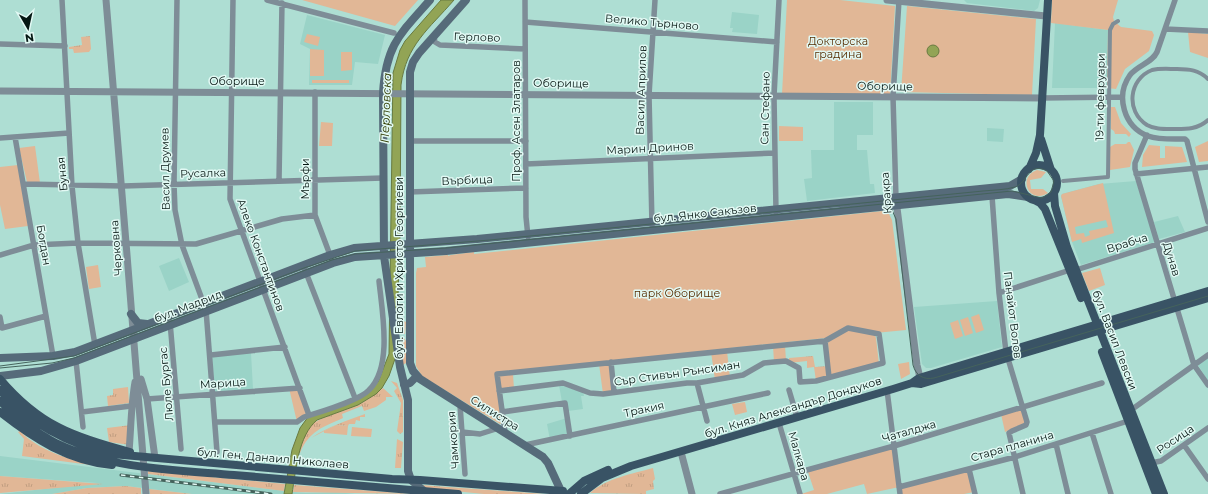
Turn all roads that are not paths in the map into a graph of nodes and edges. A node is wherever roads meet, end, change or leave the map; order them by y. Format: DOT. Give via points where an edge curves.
graph roads {
  1 [pos="62,0"];
  2 [pos="106,0"];
  3 [pos="177,0"];
  4 [pos="233,0"];
  5 [pos="267,0"];
  6 [pos="430,0"];
  7 [pos="466,0"];
  8 [pos="525,0"];
  9 [pos="655,0"];
  10 [pos="779,0"];
  11 [pos="887,0"];
  12 [pos="1048,0"];
  13 [pos="1174,0"];
  14 [pos="899,1"];
  15 [pos="282,3"];
  16 [pos="958,4"];
  17 [pos="1046,16"];
  18 [pos="1118,21"];
  19 [pos="525,22"];
  20 [pos="1165,29"];
  21 [pos="1208,31"];
  22 [pos="653,32"];
  23 [pos="394,33"];
  24 [pos="434,37"];
  25 [pos="777,42"];
  26 [pos="0,44"];
  27 [pos="65,46"];
  28 [pos="525,48"];
  29 [pos="1208,79"];
  30 [pos="0,90"];
  31 [pos="67,91"];
  32 [pos="114,91"];
  33 [pos="174,92"];
  34 [pos="231,92"];
  35 [pos="280,92"];
  36 [pos="315,92"];
  37 [pos="387,93"];
  38 [pos="406,93"];
  39 [pos="526,94"];
  40 [pos="649,95"];
  41 [pos="774,96"];
  42 [pos="893,97"];
  43 [pos="1109,97"];
  44 [pos="1122,97"];
  45 [pos="1042,98"];
  46 [pos="1208,120"];
  47 [pos="69,133"];
  48 [pos="1040,135"];
  49 [pos="1147,136"];
  50 [pos="15,137"];
  51 [pos="0,138"];
  52 [pos="409,141"];
  53 [pos="526,141"];
  54 [pos="775,153"];
  55 [pos="650,158"];
  56 [pos="526,164"];
  57 [pos="1208,167"];
  58 [pos="1195,168"];
  59 [pos="1029,169"];
  60 [pos="1051,170"];
  61 [pos="1136,174"];
  62 [pos="383,178"];
  63 [pos="1022,179"];
  64 [pos="314,180"];
  65 [pos="279,181"];
  66 [pos="1063,181"];
  67 [pos="229,182"];
  68 [pos="24,184"];
  69 [pos="174,184"];
  70 [pos="72,186"];
  71 [pos="123,186"];
  72 [pos="526,188"];
  73 [pos="409,192"];
  74 [pos="1054,193"];
  75 [pos="992,196"];
  76 [pos="1028,197"];
  77 [pos="896,201"];
  78 [pos="1036,201"];
  79 [pos="776,213"];
  80 [pos="315,214"];
  81 [pos="1208,222"];
  82 [pos="652,225"];
  83 [pos="1208,228"];
  84 [pos="240,231"];
  85 [pos="528,238"];
  86 [pos="78,243"];
  87 [pos="127,244"];
  88 [pos="1157,244"];
  89 [pos="34,245"];
  90 [pos="182,245"];
  91 [pos="409,245"];
  92 [pos="384,246"];
  93 [pos="409,254"];
  94 [pos="0,255"];
  95 [pos="384,256"];
  96 [pos="331,259"];
  97 [pos="304,269"];
  98 [pos="1073,270"];
  99 [pos="379,281"];
  100 [pos="261,285"];
  101 [pos="1208,291"];
  102 [pos="999,293"];
  103 [pos="1208,298"];
  104 [pos="1175,305"];
  105 [pos="205,306"];
  106 [pos="131,314"];
  107 [pos="46,316"];
  108 [pos="0,317"];
  109 [pos="170,320"];
  110 [pos="148,324"];
  111 [pos="1095,328"];
  112 [pos="133,334"];
  113 [pos="396,339"];
  114 [pos="409,340"];
  115 [pos="825,341"];
  116 [pos="95,346"];
  117 [pos="285,347"];
  118 [pos="211,354"];
  119 [pos="1007,355"];
  120 [pos="1208,355"];
  121 [pos="53,356"];
  122 [pos="0,358"];
  123 [pos="76,361"];
  124 [pos="611,362"];
  125 [pos="1194,365"];
  126 [pos="137,368"];
  127 [pos="417,376"];
  128 [pos="0,377"];
  129 [pos="829,377"];
  130 [pos="920,381"];
  131 [pos="697,383"];
  132 [pos="1102,383"];
  133 [pos="404,385"];
  134 [pos="1208,385"];
  135 [pos="300,388"];
  136 [pos="0,390"];
  137 [pos="789,390"];
  138 [pos="887,390"];
  139 [pos="499,391"];
  140 [pos="614,392"];
  141 [pos="214,393"];
  142 [pos="768,393"];
  143 [pos="178,396"];
  144 [pos="355,398"];
  145 [pos="147,399"];
  146 [pos="0,401"];
  147 [pos="460,405"];
  148 [pos="131,406"];
  149 [pos="703,407"];
  150 [pos="1022,407"];
  151 [pos="1131,410"];
  152 [pos="0,412"];
  153 [pos="82,412"];
  154 [pos="502,412"];
  155 [pos="309,415"];
  156 [pos="797,417"];
  157 [pos="707,421"];
  158 [pos="1128,421"];
  159 [pos="216,422"];
  160 [pos="779,423"];
  161 [pos="83,427"];
  162 [pos="1208,428"];
  163 [pos="502,430"];
  164 [pos="709,430"];
  165 [pos="462,432"];
  166 [pos="1092,433"];
  167 [pos="570,436"];
  168 [pos="713,443"];
  169 [pos="1056,444"];
  170 [pos="525,445"];
  171 [pos="1184,445"];
  172 [pos="894,446"];
  173 [pos="181,449"];
  174 [pos="129,452"];
  175 [pos="217,452"];
  176 [pos="681,452"];
  177 [pos="1015,457"];
  178 [pos="156,459"];
  179 [pos="1151,463"];
  180 [pos="631,466"];
  181 [pos="157,468"];
  182 [pos="969,469"];
  183 [pos="794,473"];
  184 [pos="465,474"];
  185 [pos="554,475"];
  186 [pos="1208,479"];
  187 [pos="411,480"];
  188 [pos="900,487"];
  189 [pos="543,489"];
  190 [pos="424,491"];
  191 [pos="564,492"];
  192 [pos="146,494"];
  193 [pos="458,494"];
  194 [pos="581,494"];
  195 [pos="692,494"];
  196 [pos="720,494"];
  197 [pos="800,494"];
  198 [pos="900,494"];
  199 [pos="975,494"];
  200 [pos="1023,494"];
  201 [pos="1068,494"];
  202 [pos="1111,494"];
  203 [pos="1156,494"];
  204 [pos="1164,494"];
  1 -- 27 [label="street, Буная"];
  2 -- 32 [label="street, Черковна"];
  3 -- 33 [label="street, Васил Друмев"];
  4 -- 34 [label="street, Алеко Константинов"];
  5 -- 15 [label="street"];
  6 -- 37 [label="main road, бул. Евлоги и Христо Георгиеви" via="398,36 391,49 384,76"];
  7 -- 24 [label="main road, бул. Евлоги и Христо Георгиеви"];
  8 -- 19 [label="street, Проф. Асен Златаров"];
  9 -- 22 [label="street, Васил Априлов"];
  10 -- 25 [label="street, Сан Стефано"];
  11 -- 14 [label="street"];
  12 -- 17 [label="main road"];
  13 -- 20 [label="street"];
  14 -- 16 [label="street"];
  14 -- 42 [label="street, Кракра"];
  15 -- 23 [label="street"];
  15 -- 35 [label="street"];
  16 -- 17 [label="street"];
  17 -- 45 [label="main road"];
  18 -- 43 [label="street, 19-ти февруари" via="1110,30"];
  19 -- 22 [label="street, Велико Търново"];
  19 -- 28 [label="street, Проф. Асен Златаров"];
  20 -- 21 [label="street"];
  20 -- 44 [label="street" via="1155,56 1133,72 1125,85"];
  22 -- 25 [label="street, Велико Търново"];
  22 -- 40 [label="street, Васил Априлов"];
  24 -- 28 [label="street, Герлово" via="440,46"];
  24 -- 38 [label="main road, бул. Евлоги и Христо Георгиеви" via="413,62"];
  25 -- 41 [label="street, Сан Стефано"];
  26 -- 27 [label="street"];
  27 -- 31 [label="street, Буная"];
  28 -- 39 [label="street, Проф. Асен Златаров"];
  29 -- 46 [label="street" via="1191,70 1155,69 1139,80 1132,98 1138,116 1154,128 1190,129 1201,126"];
  30 -- 31 [label="street, Оборище"];
  31 -- 32 [label="street, Оборище"];
  31 -- 47 [label="street, Буная"];
  32 -- 33 [label="street, Оборище"];
  32 -- 71 [label="street, Черковна"];
  33 -- 34 [label="street, Оборище"];
  33 -- 69 [label="street, Васил Друмев"];
  34 -- 35 [label="street, Оборище"];
  34 -- 67 [label="street, Алеко Константинов"];
  35 -- 36 [label="street, Оборище"];
  35 -- 65 [label="street"];
  36 -- 37 [label="street, Оборище"];
  36 -- 64 [label="street, Мърфи"];
  37 -- 38 [label="street, Оборище"];
  37 -- 62 [label="main road, бул. Евлоги и Христо Георгиеви"];
  38 -- 39 [label="street, Оборище"];
  38 -- 52 [label="main road, бул. Евлоги и Христо Георгиеви"];
  39 -- 40 [label="street, Оборище"];
  39 -- 53 [label="street, Проф. Асен Златаров"];
  40 -- 41 [label="street, Оборище"];
  40 -- 55 [label="street, Васил Априлов"];
  41 -- 42 [label="street, Оборище"];
  41 -- 54 [label="street, Сан Стефано"];
  42 -- 45 [label="street, Оборище"];
  42 -- 77 [label="street, Кракра"];
  43 -- 44 [label="street, Оборище"];
  43 -- 45 [label="street, Оборище"];
  43 -- 66 [label="street, 19-ти февруари" via="1108,176"];
  44 -- 49 [label="street" via="1129,120 1138,131"];
  45 -- 48 [label="main road"];
  47 -- 50 [label="street"];
  47 -- 70 [label="street, Буная"];
  48 -- 59 [label="main road"];
  48 -- 60 [label="main road"];
  49 -- 58 [label="street" via="1185,139"];
  49 -- 61 [label="street, Дунав" via="1135,163"];
  50 -- 51 [label="street"];
  50 -- 68 [label="street, Богдан"];
  52 -- 53 [label="street"];
  52 -- 73 [label="main road, бул. Евлоги и Христо Георгиеви"];
  53 -- 56 [label="street, Проф. Асен Златаров"];
  54 -- 55 [label="street, Марин Дринов"];
  54 -- 79 [label="street, Сан Стефано"];
  55 -- 56 [label="street, Марин Дринов"];
  55 -- 82 [label="street, Васил Априлов"];
  56 -- 72 [label="street, Проф. Асен Златаров"];
  57 -- 58 [label="street"];
  58 -- 61 [label="street"];
  58 -- 81 [label="street"];
  59 -- 60 [label="main road" via="1040,166"];
  59 -- 63 [label="main road"];
  60 -- 74 [label="main road" via="1057,181"];
  61 -- 88 [label="street, Дунав"];
  62 -- 64 [label="street, Русалка"];
  62 -- 92 [label="main road, бул. Евлоги и Христо Георгиеви"];
  63 -- 76 [label="main road" via="1022,188"];
  63 -- 77 [label="main road, бул. Янко Сакъзов" via="1010,186"];
  64 -- 65 [label="street, Русалка"];
  64 -- 80 [label="street, Мърфи"];
  65 -- 67 [label="street, Русалка"];
  67 -- 69 [label="street, Русалка"];
  67 -- 84 [label="street, Алеко Константинов" via="230,198"];
  68 -- 70 [label="street, Русалка"];
  68 -- 89 [label="street, Богдан"];
  69 -- 71 [label="street, Русалка"];
  69 -- 90 [label="street, Васил Друмев" via="175,210"];
  70 -- 71 [label="street, Русалка"];
  70 -- 86 [label="street, Буная"];
  71 -- 87 [label="street, Черковна"];
  72 -- 73 [label="street, Върбица"];
  72 -- 85 [label="street, Проф. Асен Златаров"];
  73 -- 91 [label="main road, бул. Евлоги и Христо Георгиеви"];
  74 -- 78 [label="main road" via="1048,199"];
  74 -- 98 [label="main road, бул. Васил Левски" via="1060,226"];
  75 -- 76 [label="main road, бул. Янко Сакъзов" via="1018,194"];
  75 -- 77 [label="main road, бул. Янко Сакъзов"];
  75 -- 102 [label="street, Панайот Волов"];
  76 -- 78 [label="main road"];
  77 -- 79 [label="main road, бул. Янко Сакъзов"];
  77 -- 130 [label="street, Кракра"];
  78 -- 98 [label="main road, бул. Васил Левски" via="1045,209"];
  79 -- 82 [label="main road, бул. Янко Сакъзов"];
  80 -- 84 [label="street" via="282,219"];
  80 -- 96 [label="street, Мърфи"];
  82 -- 85 [label="main road, бул. Янко Сакъзов"];
  83 -- 88 [label="street, Врабча"];
  84 -- 90 [label="street" via="196,244"];
  84 -- 100 [label="street, Алеко Константинов"];
  85 -- 91 [label="main road, бул. Янко Сакъзов"];
  85 -- 93 [label="main road, бул. Янко Сакъзов"];
  86 -- 87 [label="street"];
  86 -- 89 [label="street"];
  86 -- 116 [label="street, Буная"];
  87 -- 90 [label="street"];
  87 -- 106 [label="street, Черковна"];
  88 -- 98 [label="street, Врабча"];
  88 -- 104 [label="street, Дунав"];
  89 -- 94 [label="street"];
  89 -- 107 [label="street, Богдан"];
  90 -- 105 [label="street, Васил Друмев"];
  91 -- 92 [label="main road, бул. Янко Сакъзов"];
  91 -- 93 [label="main road, бул. Евлоги и Христо Георгиеви"];
  92 -- 95 [label="main road, бул. Евлоги и Христо Георгиеви"];
  92 -- 96 [label="main road, бул. Мадрид" via="354,248"];
  93 -- 95 [label="main road, бул. Янко Сакъзов"];
  93 -- 114 [label="main road, бул. Евлоги и Христо Георгиеви"];
  95 -- 96 [label="main road, бул. Мадрид"];
  95 -- 113 [label="main road, бул. Евлоги и Христо Георгиеви"];
  96 -- 97 [label="main road, бул. Мадрид"];
  97 -- 100 [label="main road, бул. Мадрид"];
  97 -- 144 [label="street"];
  98 -- 102 [label="street, Врабча"];
  98 -- 111 [label="main road, бул. Васил Левски"];
  99 -- 144 [label="street, бул. Евлоги и Христо Георгиеви" via="383,321 382,366 378,379 368,391"];
  100 -- 105 [label="main road, бул. Мадрид"];
  100 -- 117 [label="street, Алеко Константинов"];
  101 -- 104 [label="main road, бул. Княз Александър Дондуков"];
  102 -- 119 [label="street, Панайот Волов"];
  103 -- 104 [label="main road, бул. Княз Александър Дондуков"];
  104 -- 111 [label="main road, бул. Княз Александър Дондуков"];
  104 -- 125 [label="street, Дунав"];
  105 -- 109 [label="main road, бул. Мадрид"];
  105 -- 118 [label="street, Васил Друмев"];
  106 -- 110 [label="main road" via="138,323"];
  106 -- 112 [label="street, Черковна"];
  107 -- 108 [label="street" via="2,328"];
  107 -- 121 [label="street, Богдан"];
  109 -- 110 [label="main road, бул. Мадрид"];
  109 -- 112 [label="main road, бул. Мадрид"];
  109 -- 143 [label="street, Люле Бургас"];
  110 -- 112 [label="main road, бул. Мадрид"];
  111 -- 119 [label="main road, бул. Княз Александър Дондуков"];
  111 -- 151 [label="main road, бул. Васил Левски"];
  111 -- 158 [label="main road, бул. Васил Левски"];
  112 -- 116 [label="main road, бул. Мадрид"];
  112 -- 123 [label="main road, бул. Мадрид"];
  112 -- 126 [label="street, Черковна"];
  113 -- 114 [label="main road" via="402,336"];
  113 -- 133 [label="main road, бул. Евлоги и Христо Георгиеви"];
  114 -- 127 [label="main road, бул. Евлоги и Христо Георгиеви" via="410,364"];
  115 -- 124 [label="street"];
  115 -- 129 [label="street"];
  115 -- 129 [label="street, Сър Стивън Рънсиман" via="848,328 879,334 883,363"];
  116 -- 121 [label="main road, бул. Мадрид"];
  117 -- 118 [label="street"];
  117 -- 135 [label="street, Алеко Константинов"];
  118 -- 141 [label="street, Васил Друмев"];
  119 -- 130 [label="main road, бул. Княз Александър Дондуков"];
  119 -- 150 [label="street, Панайот Волов"];
  120 -- 125 [label="street"];
  121 -- 122 [label="main road, бул. Мадрид"];
  123 -- 128 [label="main road, бул. Мадрид" via="41,371"];
  123 -- 153 [label="street"];
  124 -- 139 [label="street" via="497,374"];
  124 -- 140 [label="street"];
  125 -- 134 [label="street, Дунав"];
  125 -- 151 [label="street"];
  126 -- 145 [label="street"];
  126 -- 148 [label="street"];
  126 -- 192 [label="street, Черковна"];
  127 -- 133 [label="main road"];
  127 -- 147 [label="main road, Силистра"];
  128 -- 174 [label="main road" via="22,404 53,425 73,435"];
  129 -- 131 [label="street, Сър Стивън Рънсиман" via="800,382 799,368 786,361 764,363 743,375"];
  130 -- 138 [label="main road, бул. Княз Александър Дондуков"];
  131 -- 140 [label="street, Сър Стивън Рънсиман" via="687,382"];
  131 -- 149 [label="street"];
  132 -- 150 [label="street, Чаталджа"];
  133 -- 187 [label="main road, бул. Евлоги и Христо Георгиеви" via="410,411 408,471"];
  135 -- 141 [label="street, Марица"];
  135 -- 155 [label="street, Алеко Константинов"];
  136 -- 178 [label="main road, бул. Ген. Данаил Николаев" via="30,418 68,440 112,454"];
  137 -- 156 [label="street"];
  138 -- 156 [label="main road, бул. Княз Александър Дондуков"];
  138 -- 172 [label="street"];
  139 -- 140 [label="street, Сър Стивън Рънсиман" via="563,383 590,393"];
  139 -- 154 [label="street"];
  141 -- 143 [label="street, Марица"];
  141 -- 159 [label="street, Васил Друмев"];
  142 -- 149 [label="street, Тракия"];
  143 -- 145 [label="street, Марица"];
  143 -- 173 [label="street, Люле Бургас"];
  144 -- 155 [label="street, бул. Евлоги и Христо Георгиеви"];
  145 -- 178 [label="street"];
  146 -- 181 [label="main road, бул. Ген. Данаил Николаев" via="37,432 56,443 91,456"];
  147 -- 163 [label="main road, Силистра"];
  147 -- 165 [label="street, Чамкория"];
  148 -- 153 [label="street"];
  148 -- 174 [label="street"];
  149 -- 157 [label="street"];
  149 -- 167 [label="street, Тракия"];
  150 -- 172 [label="street, Чаталджа"];
  150 -- 177 [label="street, Панайот Волов" via="1026,425 1009,433"];
  151 -- 179 [label="main road, бул. Васил Левски"];
  152 -- 181 [label="main road" via="25,432 67,454 106,465"];
  153 -- 161 [label="street"];
  154 -- 163 [label="street"];
  154 -- 167 [label="street" via="564,403"];
  155 -- 159 [label="street, бул. Евлоги и Христо Георгиеви" via="297,422"];
  156 -- 160 [label="main road, бул. Княз Александър Дондуков"];
  158 -- 166 [label="street, Стара планина"];
  158 -- 203 [label="main road, бул. Васил Левски"];
  159 -- 175 [label="street, Васил Друмев"];
  160 -- 168 [label="main road, бул. Княз Александър Дондуков"];
  160 -- 183 [label="street, Малкара"];
  162 -- 171 [label="street, Росица"];
  163 -- 165 [label="street" via="480,434"];
  163 -- 170 [label="main road, Силистра"];
  164 -- 168 [label="street"];
  165 -- 184 [label="street, Чамкория"];
  166 -- 169 [label="street, Стара планина"];
  166 -- 202 [label="street"];
  167 -- 170 [label="street, Тракия"];
  168 -- 176 [label="main road, бул. Княз Александър Дондуков"];
  169 -- 177 [label="street, Стара планина"];
  169 -- 201 [label="street"];
  170 -- 185 [label="main road, Силистра" via="543,457"];
  171 -- 179 [label="street, Росица" via="1161,461"];
  171 -- 186 [label="street"];
  172 -- 183 [label="street, Чаталджа"];
  172 -- 188 [label="street"];
  174 -- 178 [label="main road"];
  176 -- 180 [label="main road, бул. Княз Александър Дондуков"];
  176 -- 195 [label="street"];
  177 -- 182 [label="street, Стара планина"];
  177 -- 200 [label="street, Панайот Волов"];
  178 -- 187 [label="main road, бул. Ген. Данаил Николаев"];
  179 -- 204 [label="main road, бул. Васил Левски"];
  180 -- 191 [label="main road" via="594,475"];
  180 -- 194 [label="main road" via="602,478"];
  181 -- 190 [label="main road, бул. Ген. Данаил Николаев"];
  182 -- 188 [label="street, Стара планина"];
  182 -- 199 [label="street"];
  183 -- 196 [label="street, Чаталджа"];
  183 -- 197 [label="street, Малкара"];
  185 -- 189 [label="main road" via="551,485"];
  185 -- 191 [label="main road, Силистра"];
  187 -- 189 [label="main road, бул. Ген. Данаил Николаев"];
  187 -- 190 [label="main road"];
  188 -- 198 [label="street"];
  189 -- 191 [label="main road, бул. Ген. Данаил Николаев"];
  190 -- 193 [label="main road, бул. Ген. Данаил Николаев"];
}
